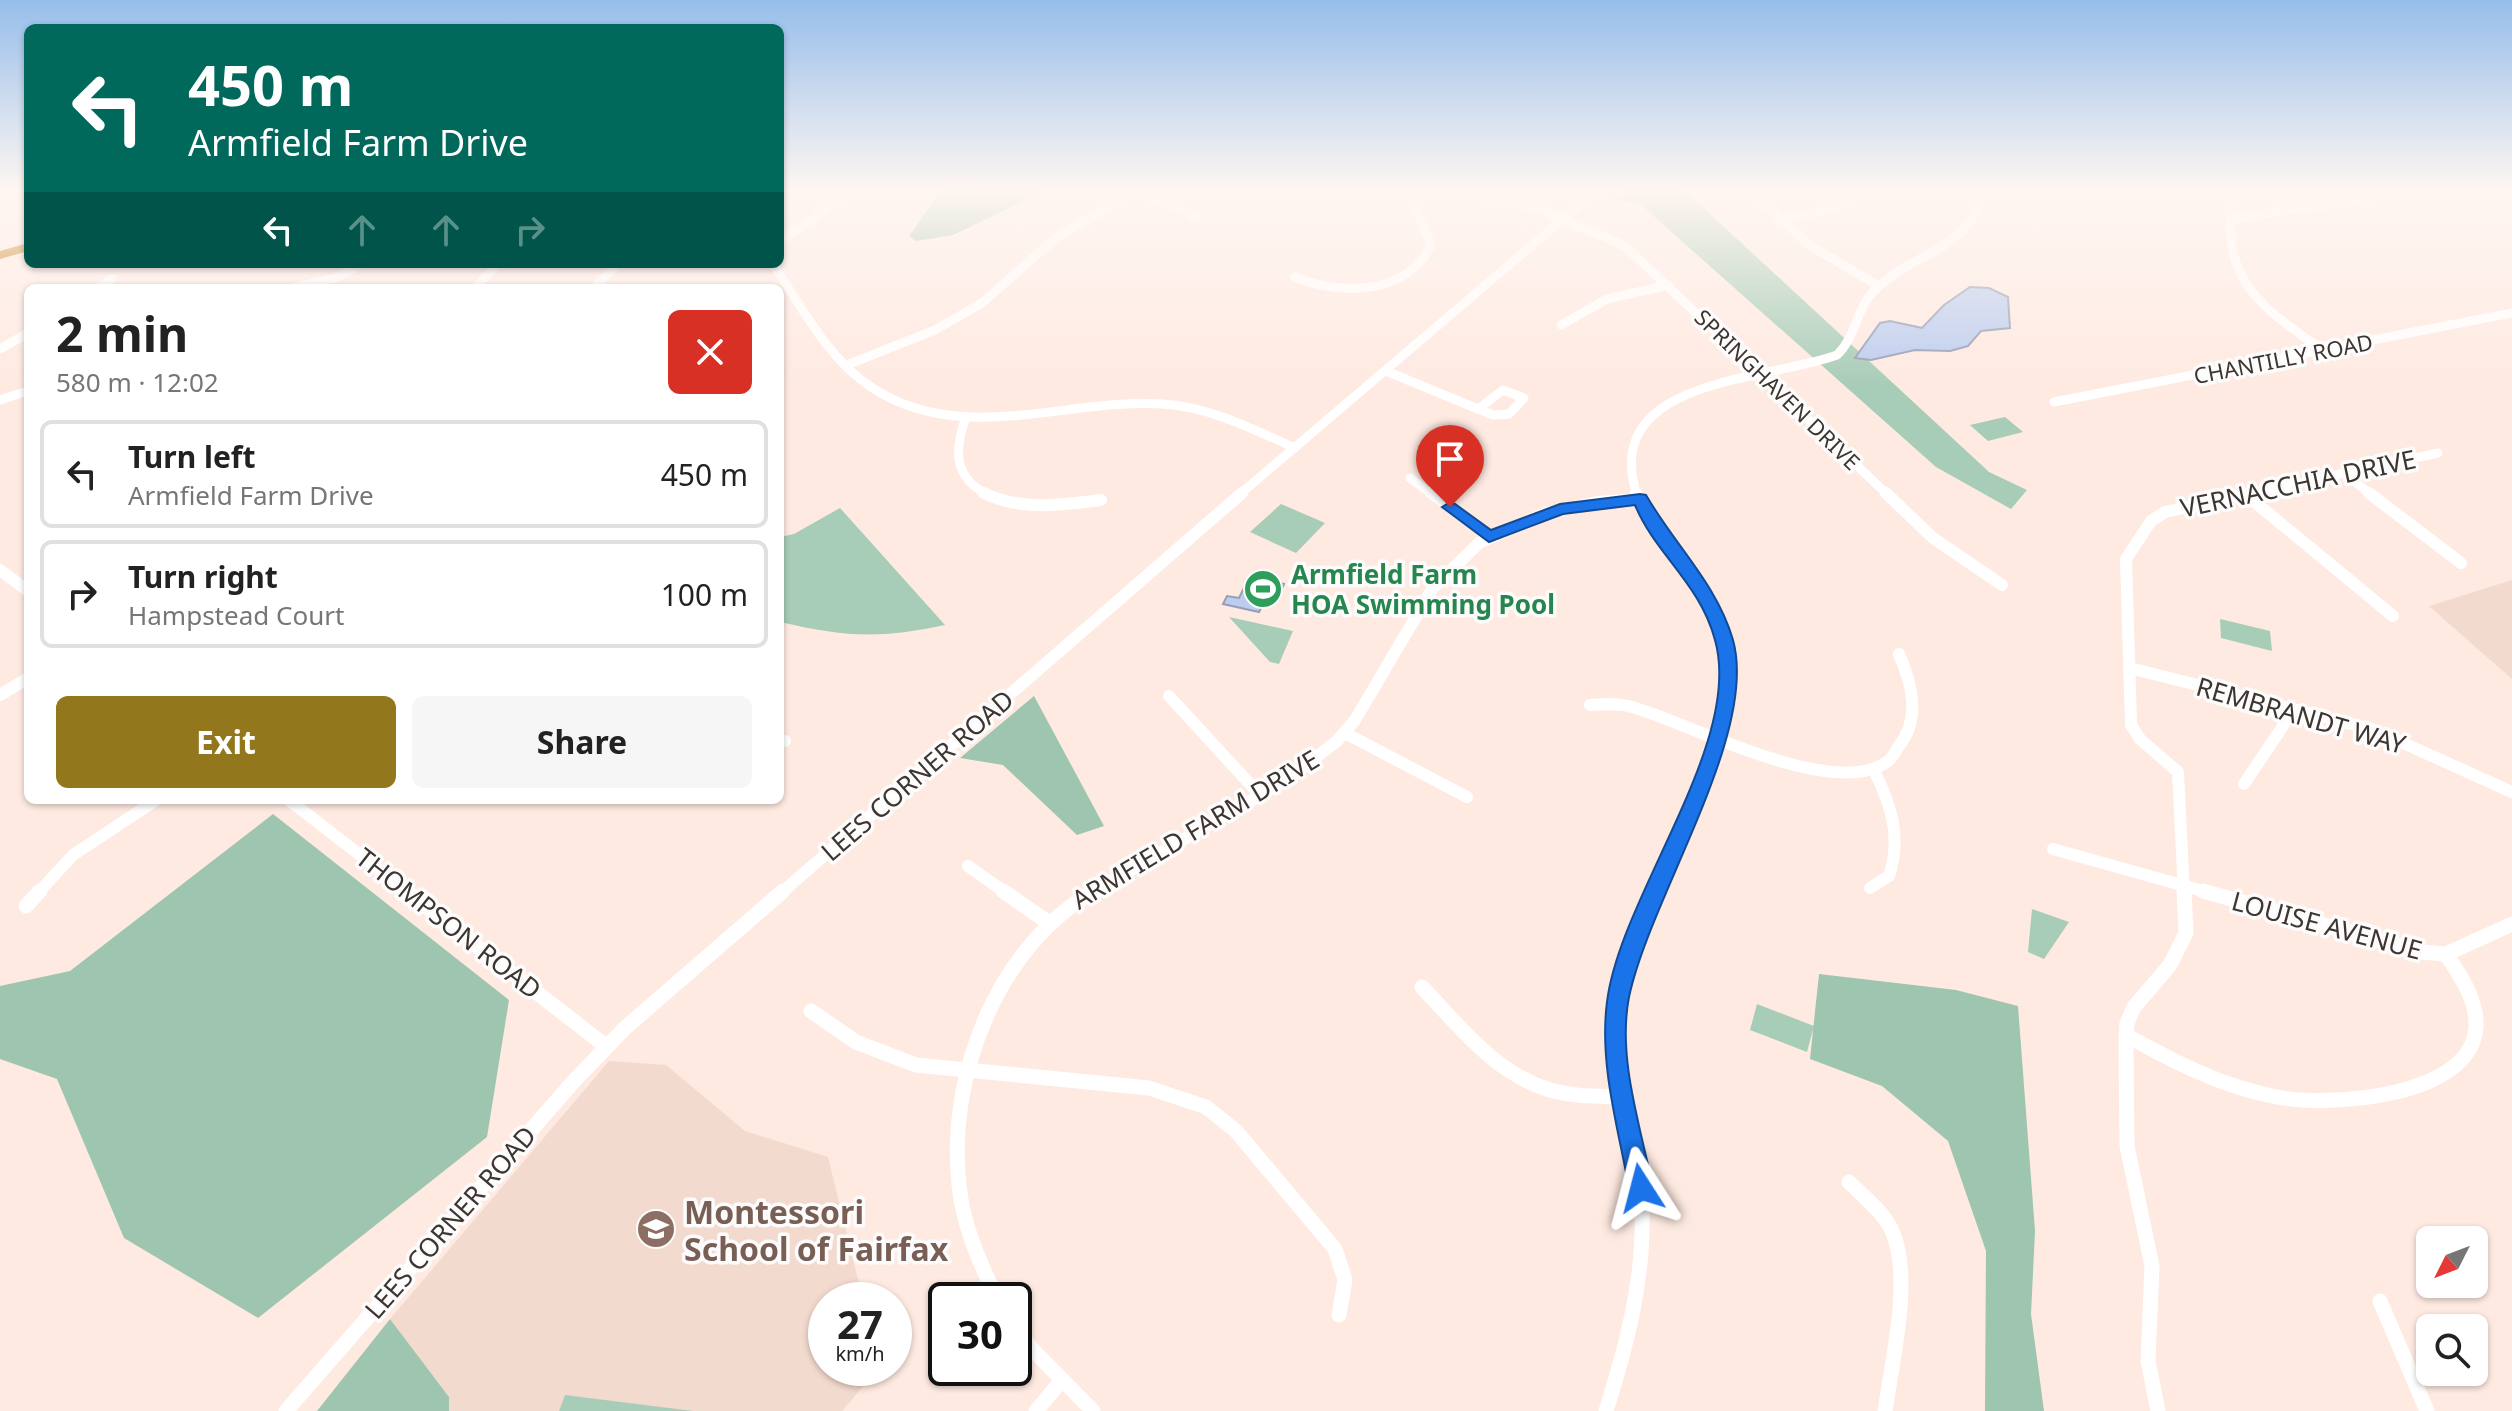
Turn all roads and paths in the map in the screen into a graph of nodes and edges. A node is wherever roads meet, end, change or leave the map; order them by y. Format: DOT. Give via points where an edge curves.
graph roads {
  1 [pos="1037,255"];
  2 [pos="1427,255"];
  3 [pos="1521,255"];
  4 [pos="1635,255"];
  5 [pos="1821,255"];
  6 [pos="1928,255"];
  7 [pos="2234,255"];
  8 [pos="24,257"];
  9 [pos="0,264"];
  10 [pos="354,268"];
  11 [pos="494,268"];
  12 [pos="614,268"];
  13 [pos="775,268"];
  14 [pos="1295,277"];
  15 [pos="112,279"];
  16 [pos="104,284"];
  17 [pos="310,284"];
  18 [pos="479,284"];
  19 [pos="597,284"];
  20 [pos="1669,285"];
  21 [pos="1879,286"];
  22 [pos="2512,313"];
  23 [pos="1561,325"];
  24 [pos="24,335"];
  25 [pos="0,349"];
  26 [pos="2323,350"];
  27 [pos="847,365"];
  28 [pos="1386,371"];
  29 [pos="1763,375"];
  30 [pos="24,392"];
  31 [pos="0,400"];
  32 [pos="2054,402"];
  33 [pos="1478,409"];
  34 [pos="966,417"];
  35 [pos="1295,448"];
  36 [pos="2438,453"];
  37 [pos="2343,473"];
  38 [pos="1410,478"];
  39 [pos="2245,494"];
  40 [pos="1640,499"];
  41 [pos="1101,500"];
  42 [pos="1489,536"];
  43 [pos="2461,563"];
  44 [pos="0,570"];
  45 [pos="2002,585"];
  46 [pos="24,588"];
  47 [pos="2393,616"];
  48 [pos="1899,654"];
  49 [pos="2130,668"];
  50 [pos="24,680"];
  51 [pos="0,695"];
  52 [pos="1169,696"];
  53 [pos="1590,705"];
  54 [pos="2283,707"];
  55 [pos="1345,733"];
  56 [pos="1717,737"];
  57 [pos="1874,770"];
  58 [pos="2244,784"];
  59 [pos="2512,792"];
  60 [pos="1260,795"];
  61 [pos="1467,797"];
  62 [pos="150,804"];
  63 [pos="294,804"];
  64 [pos="2053,849"];
  65 [pos="968,866"];
  66 [pos="2185,886"];
  67 [pos="1870,888"];
  68 [pos="26,906"];
  69 [pos="1049,923"];
  70 [pos="2512,924"];
  71 [pos="2446,954"];
  72 [pos="1422,987"];
  73 [pos="811,1011"];
  74 [pos="2126,1035"];
  75 [pos="607,1047"];
  76 [pos="967,1073"];
  77 [pos="1624,1097"];
  78 [pos="1849,1182"];
  79 [pos="989,1282"];
  80 [pos="2380,1301"];
  81 [pos="1339,1315"];
  82 [pos="1032,1346"];
  83 [pos="1062,1380"];
  84 [pos="286,1411"];
  85 [pos="1036,1411"];
  86 [pos="1093,1411"];
  87 [pos="1606,1411"];
  88 [pos="1885,1411"];
  89 [pos="2158,1411"];
  90 [pos="2427,1411"];
  1 -- 27 [label="street" via="982,303 935,330"];
  2 -- 14 [label="street" via="1409,272 1381,285 1315,286"];
  3 -- 28 [label="street, LEES CORNER ROAD"];
  4 -- 20 [label="street, SPRINGHAVEN DRIVE"];
  5 -- 21 [label="street"];
  6 -- 21 [label="street"];
  7 -- 26 [label="street" via="2251,291"];
  8 -- 9 [label="highway"];
  10 -- 17 [label="street"];
  11 -- 18 [label="street"];
  12 -- 19 [label="street"];
  13 -- 27 [label="street" via="808,322"];
  15 -- 16 [label="street"];
  20 -- 23 [label="street" via="1607,299"];
  20 -- 29 [label="street, SPRINGHAVEN DRIVE"];
  21 -- 29 [label="street" via="1845,348 1825,360"];
  22 -- 26 [label="street, CHANTILLY ROAD"];
  24 -- 25 [label="street"];
  26 -- 32 [label="street, CHANTILLY ROAD"];
  27 -- 34 [label="street" via="893,400"];
  28 -- 33 [label="street"];
  28 -- 35 [label="street, LEES CORNER ROAD"];
  29 -- 40 [label="street" via="1686,395 1645,422 1629,462"];
  29 -- 45 [label="street, SPRINGHAVEN DRIVE" via="1933,538"];
  30 -- 31 [label="street"];
  34 -- 35 [label="street" via="1164,404 1218,414"];
  34 -- 41 [label="street" via="956,454 963,474 980,490 1040,506"];
  35 -- 75 [label="street, LEES CORNER ROAD"];
  36 -- 37 [label="street, VERNACCHIA DRIVE"];
  37 -- 39 [label="street, VERNACCHIA DRIVE"];
  37 -- 43 [label="street"];
  38 -- 42 [label="street"];
  39 -- 47 [label="street"];
  39 -- 49 [label="street, VERNACCHIA DRIVE" via="2159,515 2129,551 2125,565"];
  40 -- 42 [label="street, ARMFIELD FARM DRIVE" via="1560,509"];
  40 -- 56 [label="street" via="1703,589 1719,624 1729,679"];
  42 -- 55 [label="street, ARMFIELD FARM DRIVE" via="1433,588"];
  44 -- 46 [label="street"];
  48 -- 57 [label="street" via="1914,686 1909,729 1899,751"];
  49 -- 54 [label="street, REMBRANDT WAY"];
  49 -- 66 [label="street, VERNACCHIA DRIVE" via="2131,725 2178,772"];
  50 -- 51 [label="street"];
  52 -- 60 [label="street"];
  53 -- 56 [label="street" via="1634,707"];
  54 -- 58 [label="street" via="2283,726"];
  54 -- 59 [label="street, REMBRANDT WAY" via="2383,733"];
  55 -- 60 [label="street, ARMFIELD FARM DRIVE" via="1304,768"];
  55 -- 61 [label="street"];
  56 -- 57 [label="street" via="1813,770"];
  56 -- 77 [label="street" via="1624,969 1615,1034"];
  57 -- 67 [label="street" via="1889,799 1896,837 1889,876"];
  60 -- 69 [label="street, ARMFIELD FARM DRIVE" via="1087,894"];
  62 -- 68 [label="street" via="73,855"];
  63 -- 75 [label="street, THOMPSON ROAD"];
  64 -- 66 [label="street, LOUISE AVENUE"];
  65 -- 69 [label="street"];
  66 -- 71 [label="street, LOUISE AVENUE" via="2390,945"];
  66 -- 74 [label="street" via="2181,949 2134,1007"];
  69 -- 76 [label="street, ARMFIELD FARM DRIVE" via="997,996"];
  70 -- 71 [label="street, LOUISE AVENUE"];
  71 -- 74 [label="street" via="2461,975 2475,1012 2472,1049 2446,1075 2410,1088 2347,1100 2281,1098 2214,1079"];
  72 -- 77 [label="street" via="1491,1056 1529,1083 1575,1094"];
  73 -- 76 [label="street" via="879,1053"];
  74 -- 89 [label="street" via="2127,1146 2152,1266 2148,1361"];
  75 -- 84 [label="street, LEES CORNER ROAD"];
  76 -- 79 [label="street, ARMFIELD FARM DRIVE" via="958,1126 959,1187"];
  76 -- 81 [label="street" via="1149,1088 1206,1107 1236,1131 1335,1249 1345,1280"];
  77 -- 87 [label="street" via="1641,1188 1642,1225 1633,1299"];
  78 -- 88 [label="street" via="1892,1229 1899,1253"];
  80 -- 90 [label="street"];
  82 -- 83 [label="street"];
  83 -- 85 [label="street"];
  83 -- 86 [label="street"];
}
